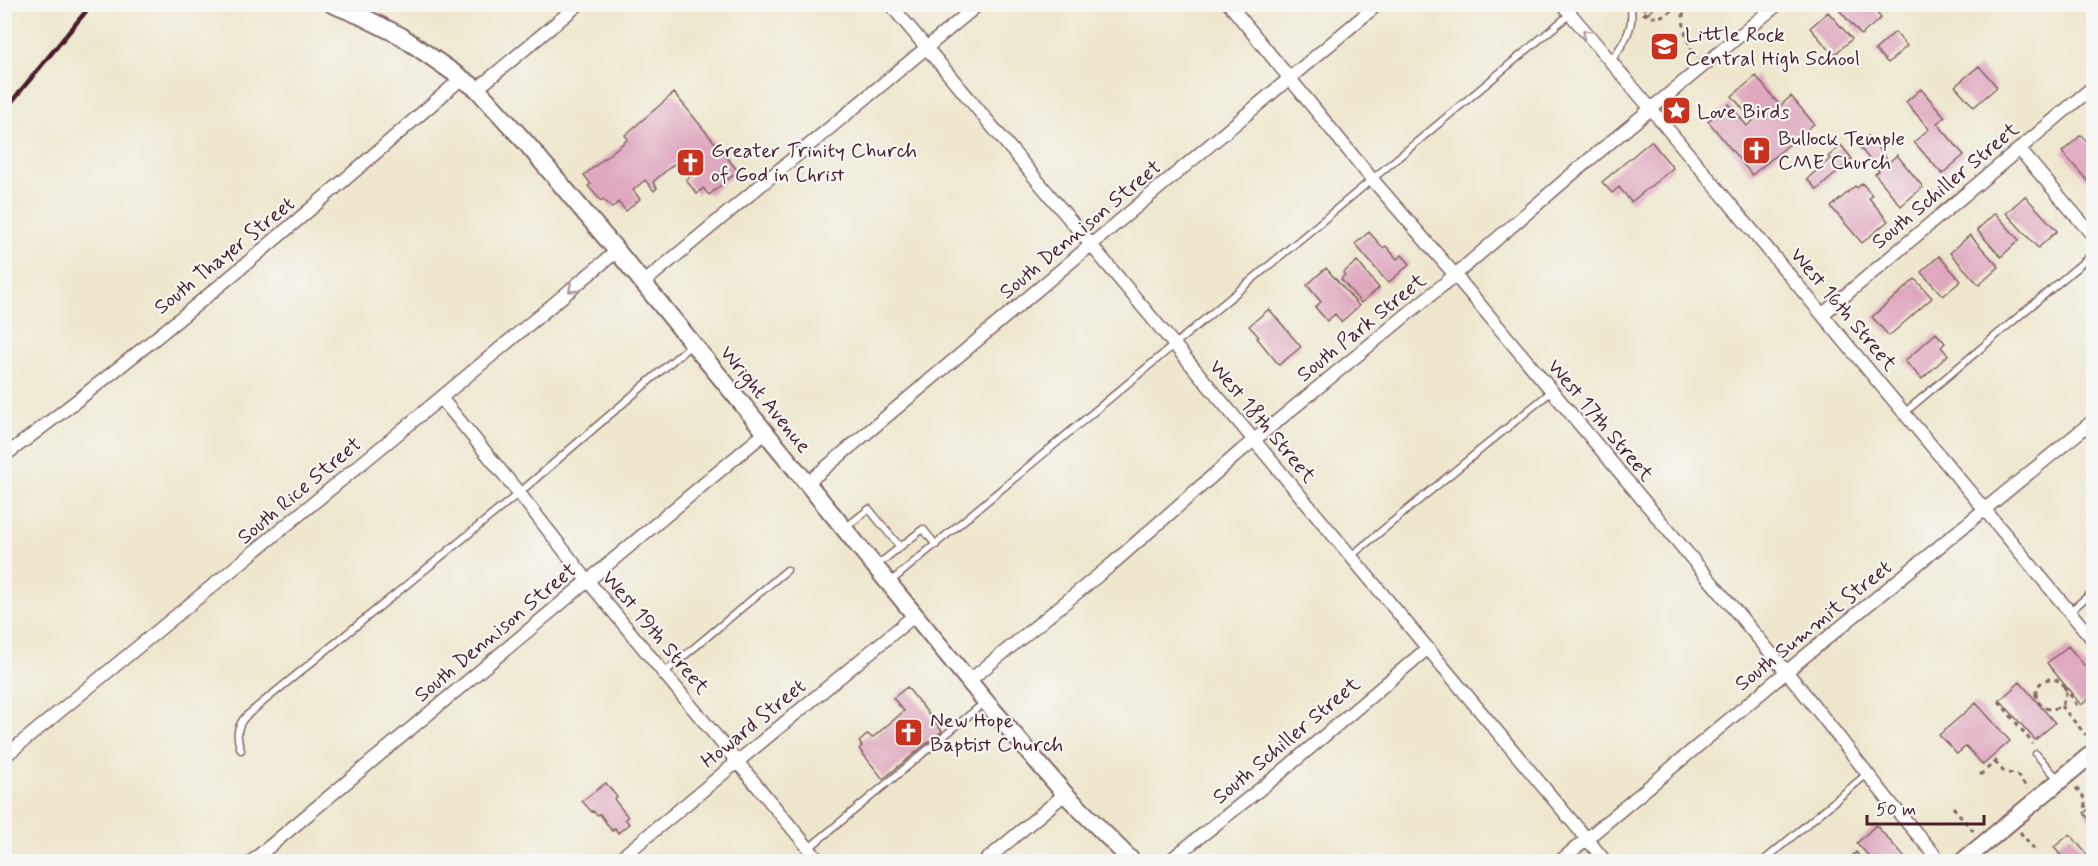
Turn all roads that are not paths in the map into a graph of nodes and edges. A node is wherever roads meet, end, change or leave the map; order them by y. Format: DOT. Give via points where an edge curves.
graph roads {
  1 [pos="332,4"];
  2 [pos="579,4"];
  3 [pos="890,4"];
  4 [pos="979,4"];
  5 [pos="1229,4"];
  6 [pos="1378,4"];
  7 [pos="1778,4"];
  8 [pos="1631,6"];
  9 [pos="1566,9"];
  10 [pos="926,48"];
  11 [pos="1611,61"];
  12 [pos="462,78"];
  13 [pos="1290,79"];
  14 [pos="2094,86"];
  15 [pos="477,89"];
  16 [pos="1652,109"];
  17 [pos="2019,149"];
  18 [pos="1371,178"];
  19 [pos="2094,237"];
  20 [pos="1091,245"];
  21 [pos="616,251"];
  22 [pos="2094,254"];
  23 [pos="1455,275"];
  24 [pos="642,284"];
  25 [pos="1823,314"];
  26 [pos="692,345"];
  27 [pos="1174,346"];
  28 [pos="1552,391"];
  29 [pos="441,398"];
  30 [pos="1904,413"];
  31 [pos="2094,420"];
  32 [pos="765,432"];
  33 [pos="1254,441"];
  34 [pos="4,456"];
  35 [pos="806,484"];
  36 [pos="519,493"];
  37 [pos="1985,510"];
  38 [pos="844,529"];
  39 [pos="936,545"];
  40 [pos="900,547"];
  41 [pos="1351,556"];
  42 [pos="876,566"];
  43 [pos="787,570"];
  44 [pos="587,580"];
  45 [pos="889,583"];
  46 [pos="2094,591"];
  47 [pos="2069,612"];
  48 [pos="915,615"];
  49 [pos="2094,640"];
  50 [pos="1428,648"];
  51 [pos="1786,672"];
  52 [pos="664,673"];
  53 [pos="970,680"];
  54 [pos="986,702"];
  55 [pos="240,750"];
  56 [pos="2094,752"];
  57 [pos="2036,754"];
  58 [pos="4,757"];
  59 [pos="738,761"];
  60 [pos="1867,774"];
  61 [pos="2062,778"];
  62 [pos="1065,794"];
  63 [pos="1587,838"];
  64 [pos="809,848"];
  65 [pos="251,861"];
  66 [pos="616,861"];
  67 [pos="820,861"];
  68 [pos="984,861"];
  69 [pos="1133,861"];
  70 [pos="1168,861"];
  71 [pos="1559,861"];
  72 [pos="1606,861"];
  73 [pos="1762,861"];
  74 [pos="1941,861"];
  75 [pos="1962,861"];
  1 -- 12 [label="main road, Wright Avenue" via="400,36"];
  2 -- 15 [label="street"];
  3 -- 10 [label="street, West 18th Street"];
  4 -- 10 [label="street"];
  5 -- 13 [label="street, West 17th Street"];
  6 -- 13 [label="street, South Dennison Street"];
  7 -- 16 [label="street, South Park Street"];
  8 -- 11 [label="lane" via="1628,35"];
  11 -- 9 [label="street, West 16th Street, one-way"];
  9 -- 18 [label="lane"];
  10 -- 20 [label="street, West 18th Street"];
  10 -- 24 [label="street"];
  11 -- 16 [label="street, West 16th Street"];
  12 -- 15 [label="main road, Wright Avenue"];
  12 -- 34 [label="street, South Thayer Street" via="302,218"];
  13 -- 18 [label="street, West 17th Street"];
  13 -- 20 [label="street, South Dennison Street"];
  14 -- 17 [label="street, South Schiller Street"];
  15 -- 21 [label="main road, Wright Avenue"];
  16 -- 23 [label="street, South Park Street"];
  16 -- 25 [label="street, West 16th Street"];
  17 -- 19 [label="street"];
  17 -- 25 [label="street, South Schiller Street"];
  18 -- 23 [label="street, West 17th Street"];
  18 -- 27 [label="lane"];
  20 -- 27 [label="street, West 18th Street"];
  20 -- 35 [label="street, South Dennison Street"];
  21 -- 24 [label="main road, Wright Avenue"];
  21 -- 29 [label="street, South Rice Street, one-way"];
  22 -- 30 [label="lane"];
  23 -- 28 [label="street, West 17th Street"];
  23 -- 33 [label="street, South Park Street"];
  24 -- 26 [label="main road, Wright Avenue"];
  25 -- 30 [label="street, West 16th Street"];
  26 -- 32 [label="main road, Wright Avenue"];
  26 -- 36 [label="lane"];
  27 -- 33 [label="street, West 18th Street"];
  27 -- 39 [label="lane"];
  28 -- 41 [label="lane"];
  28 -- 51 [label="street, West 17th Street"];
  29 -- 36 [label="street, West 19th Street"];
  29 -- 58 [label="street, South Rice Street"];
  30 -- 37 [label="street, West 16th Street"];
  31 -- 37 [label="street, South Summit Street"];
  32 -- 35 [label="main road, Wright Avenue"];
  32 -- 44 [label="street, South Dennison Street"];
  33 -- 41 [label="street, West 18th Street"];
  33 -- 53 [label="street, South Park Street"];
  35 -- 38 [label="main road, Wright Avenue"];
  36 -- 44 [label="street, West 19th Street"];
  36 -- 55 [label="lane" via="246,716 237,736"];
  37 -- 47 [label="street, West 16th Street"];
  37 -- 51 [label="street, South Summit Street"];
  38 -- 40 [label="lane" via="869,509"];
  38 -- 42 [label="main road, Wright Avenue"];
  39 -- 40 [label="lane" via="923,529"];
  39 -- 45 [label="lane"];
  40 -- 42 [label="lane"];
  41 -- 50 [label="street, West 18th Street"];
  42 -- 45 [label="main road, Wright Avenue"];
  43 -- 52 [label="lane"];
  44 -- 52 [label="street, West 19th Street"];
  44 -- 65 [label="street, South Dennison Street"];
  45 -- 48 [label="main road, Wright Avenue"];
  46 -- 47 [label="lane"];
  47 -- 49 [label="street, West 16th Street"];
  48 -- 53 [label="main road, Wright Avenue"];
  48 -- 59 [label="street, Howard Street"];
  50 -- 63 [label="street, West 18th Street"];
  50 -- 70 [label="street, South Schiller Street" via="1278,775"];
  51 -- 60 [label="street, West 17th Street"];
  51 -- 63 [label="street, South Summit Street"];
  52 -- 59 [label="street, West 19th Street"];
  53 -- 54 [label="main road, Wright Avenue"];
  54 -- 62 [label="main road, Wright Avenue"];
  54 -- 64 [label="lane"];
  56 -- 61 [label="main road"];
  57 -- 61 [label="lane"];
  59 -- 64 [label="street, West 19th Street"];
  59 -- 66 [label="street, Howard Street"];
  60 -- 73 [label="lane"];
  60 -- 74 [label="street, West 17th Street"];
  61 -- 75 [label="main road"];
  62 -- 68 [label="street"];
  62 -- 69 [label="main road, Wright Avenue"];
  63 -- 71 [label="street, South Summit Street"];
  63 -- 72 [label="street, West 18th Street"];
  64 -- 67 [label="street, West 19th Street"];
}
